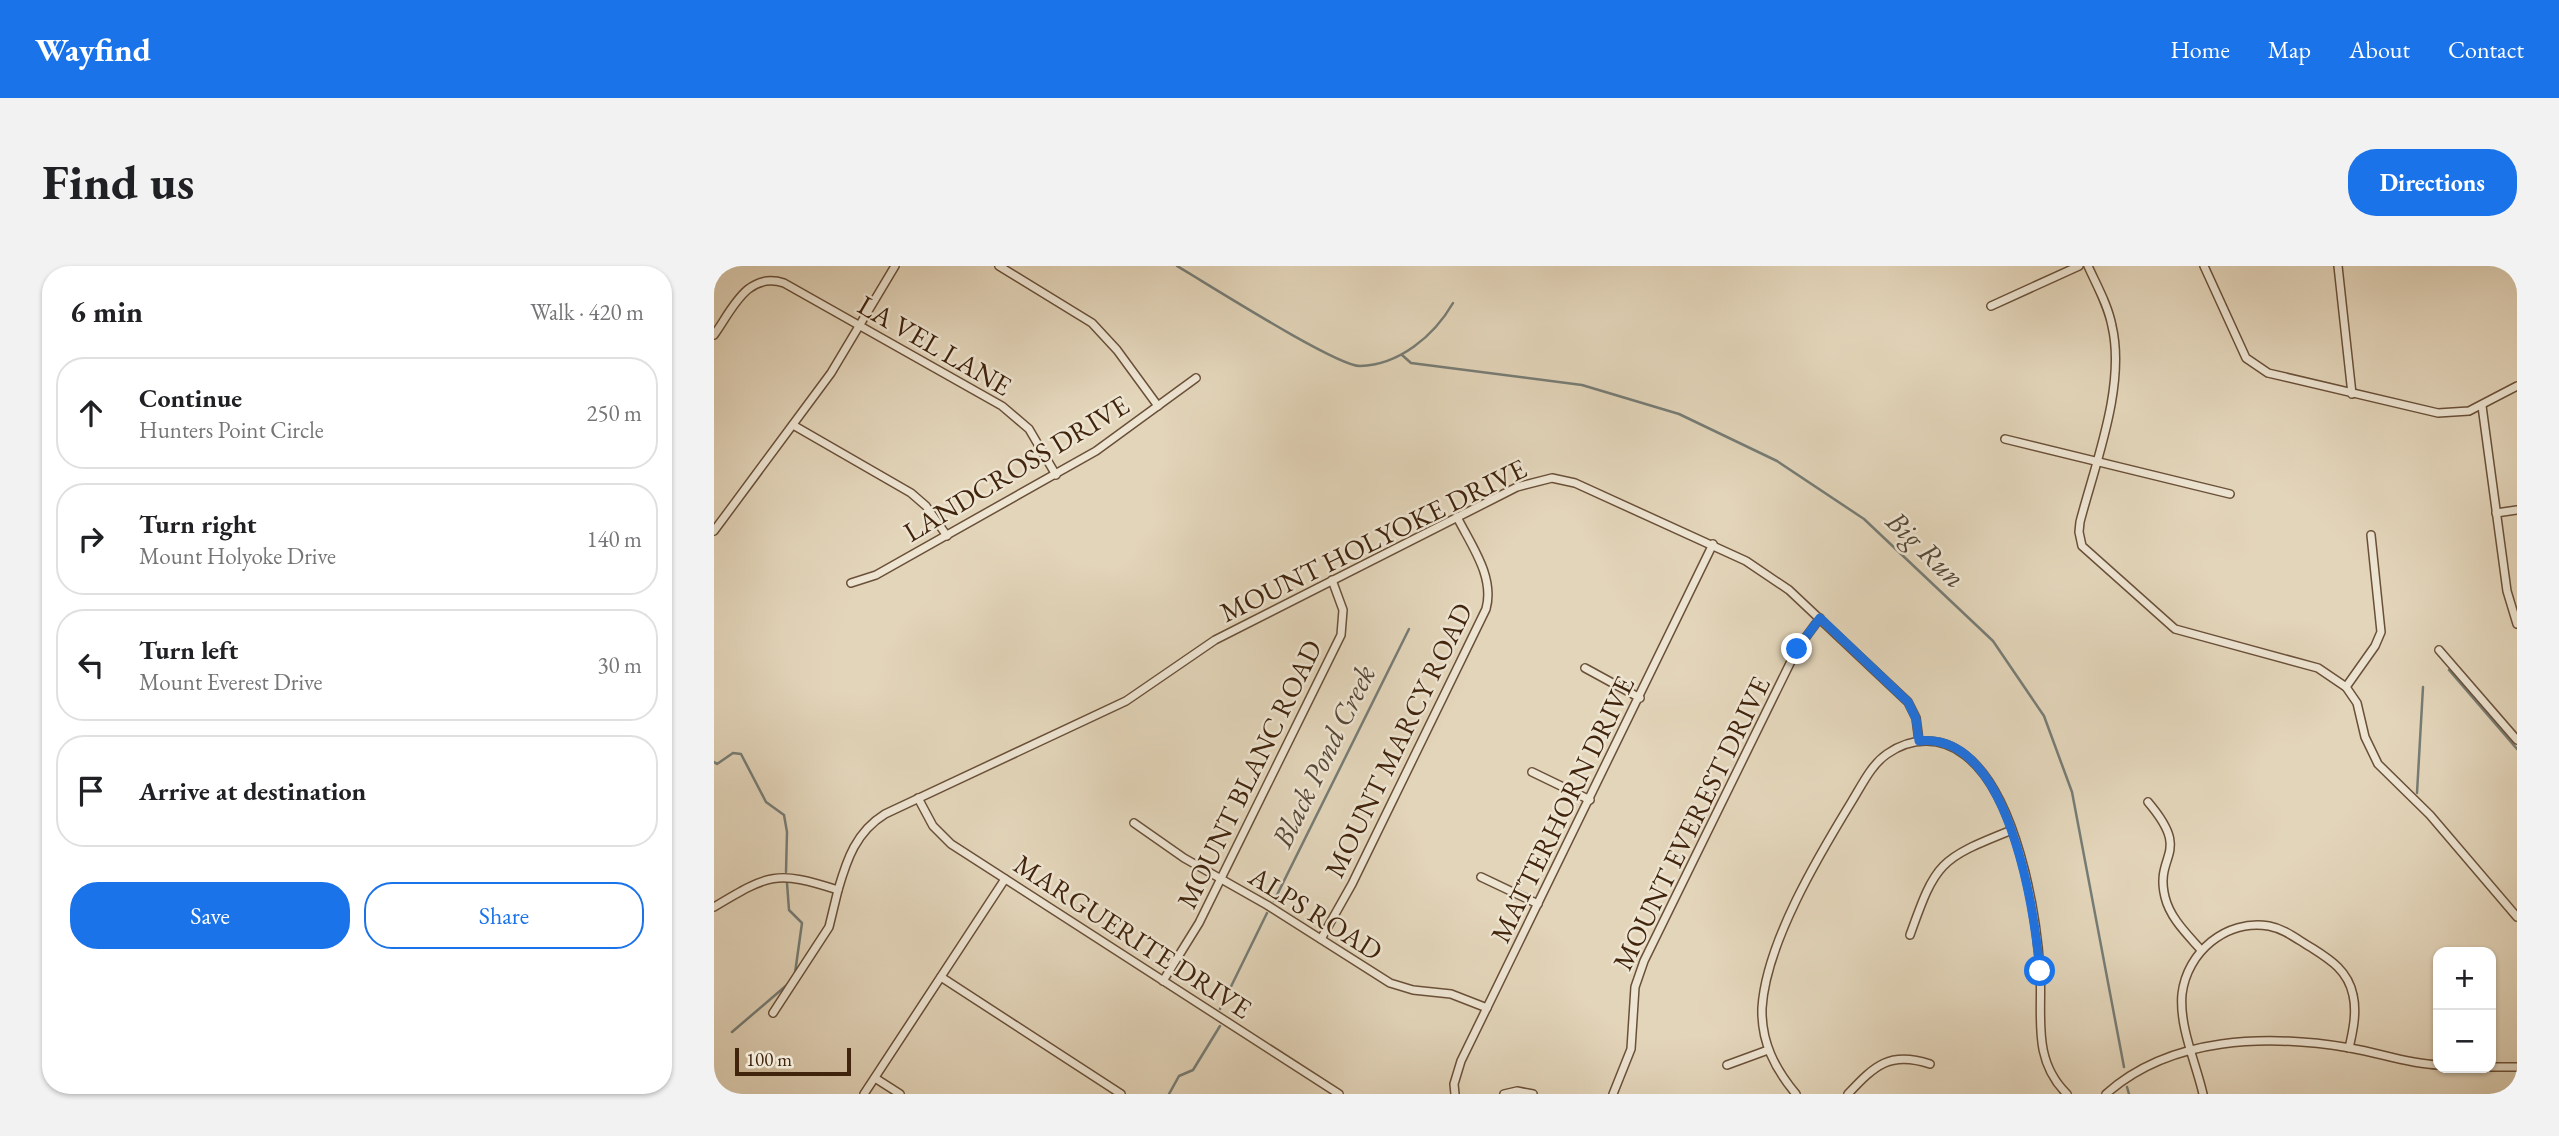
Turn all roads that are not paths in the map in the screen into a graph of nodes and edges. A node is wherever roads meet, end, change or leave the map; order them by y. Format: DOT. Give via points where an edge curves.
graph roads {
  1 [pos="894,266"];
  2 [pos="999,266"];
  3 [pos="2079,266"];
  4 [pos="2088,266"];
  5 [pos="2204,266"];
  6 [pos="2338,266"];
  7 [pos="1991,306"];
  8 [pos="860,326"];
  9 [pos="714,335"];
  10 [pos="1196,378"];
  11 [pos="2517,386"];
  12 [pos="2352,394"];
  13 [pos="1158,406"];
  14 [pos="2482,406"];
  15 [pos="793,425"];
  16 [pos="2005,439"];
  17 [pos="2096,461"];
  18 [pos="1056,474"];
  19 [pos="2230,494"];
  20 [pos="2517,510"];
  21 [pos="2496,513"];
  22 [pos="1457,517"];
  23 [pos="714,531"];
  24 [pos="2371,535"];
  25 [pos="947,536"];
  26 [pos="1713,544"];
  27 [pos="1332,580"];
  28 [pos="851,583"];
  29 [pos="1820,618"];
  30 [pos="2517,624"];
  31 [pos="2438,650"];
  32 [pos="1586,668"];
  33 [pos="2346,687"];
  34 [pos="1640,698"];
  35 [pos="2517,740"];
  36 [pos="1919,741"];
  37 [pos="1532,772"];
  38 [pos="918,798"];
  39 [pos="1590,800"];
  40 [pos="2148,802"];
  41 [pos="1134,823"];
  42 [pos="2012,830"];
  43 [pos="1481,877"];
  44 [pos="1005,879"];
  45 [pos="1221,879"];
  46 [pos="838,890"];
  47 [pos="1538,904"];
  48 [pos="714,907"];
  49 [pos="2517,917"];
  50 [pos="1910,935"];
  51 [pos="1321,939"];
  52 [pos="2202,950"];
  53 [pos="941,977"];
  54 [pos="1163,981"];
  55 [pos="1487,1008"];
  56 [pos="774,1013"];
  57 [pos="2349,1048"];
  58 [pos="2192,1049"];
  59 [pos="1768,1050"];
  60 [pos="1930,1064"];
  61 [pos="1727,1065"];
  62 [pos="2433,1065"];
  63 [pos="2496,1067"];
  64 [pos="2517,1067"];
  65 [pos="875,1078"];
  66 [pos="864,1094"];
  67 [pos="900,1094"];
  68 [pos="1121,1094"];
  69 [pos="1339,1094"];
  70 [pos="1455,1094"];
  71 [pos="1504,1094"];
  72 [pos="1533,1094"];
  73 [pos="1613,1094"];
  74 [pos="1796,1094"];
  75 [pos="1848,1094"];
  76 [pos="2067,1094"];
  77 [pos="2106,1094"];
  78 [pos="2203,1094"];
  1 -- 8 [label="street"];
  2 -- 13 [label="street" via="1092,323"];
  3 -- 7 [label="street"];
  4 -- 17 [label="street" via="2108,312 2115,348 2112,397"];
  5 -- 12 [label="street" via="2250,362 2268,373"];
  6 -- 12 [label="street"];
  8 -- 9 [label="street, LA VEL LANE" via="770,279 751,285"];
  8 -- 15 [label="street"];
  8 -- 18 [label="street, LA VEL LANE" via="1016,416"];
  10 -- 13 [label="street, LANDCROSS DRIVE"];
  11 -- 14 [label="street"];
  12 -- 14 [label="street" via="2438,413"];
  13 -- 18 [label="street, LANDCROSS DRIVE"];
  14 -- 21 [label="street"];
  15 -- 23 [label="street"];
  15 -- 25 [label="street" via="911,493"];
  16 -- 17 [label="street"];
  17 -- 19 [label="street"];
  17 -- 33 [label="street" via="2079,540 2160,618 2186,634 2318,668"];
  18 -- 25 [label="street, LANDCROSS DRIVE"];
  20 -- 21 [label="street"];
  21 -- 30 [label="street" via="2508,600"];
  22 -- 26 [label="street, MOUNT HOLYOKE DRIVE" via="1531,482 1560,479"];
  22 -- 27 [label="street, MOUNT HOLYOKE DRIVE"];
  22 -- 51 [label="street, MOUNT MARCY ROAD" via="1485,574 1489,589 1486,609"];
  24 -- 33 [label="street" via="2381,632"];
  25 -- 28 [label="street, LANDCROSS DRIVE" via="876,575"];
  26 -- 29 [label="street, MOUNT HOLYOKE DRIVE" via="1760,569"];
  26 -- 34 [label="street, MATTERHORN DRIVE"];
  27 -- 38 [label="street, MOUNT HOLYOKE DRIVE" via="1215,640 1126,701"];
  27 -- 45 [label="street, MOUNT BLANC ROAD" via="1343,610 1341,635"];
  29 -- 36 [label="street, MOUNT HOLYOKE DRIVE" via="1908,702"];
  29 -- 73 [label="street, MOUNT EVEREST DRIVE" via="1797,649 1644,961 1635,987 1631,1049"];
  31 -- 35 [label="street"];
  32 -- 34 [label="street"];
  33 -- 49 [label="street" via="2357,703 2365,737 2378,764 2430,815"];
  34 -- 39 [label="street, MATTERHORN DRIVE"];
  36 -- 42 [label="street" via="1943,743 1973,761"];
  36 -- 59 [label="street" via="1886,754 1871,770 1819,855 1783,932 1766,985 1762,1022"];
  37 -- 39 [label="street"];
  38 -- 44 [label="street, MARGUERITE DRIVE" via="943,838"];
  38 -- 46 [label="street, MOUNT HOLYOKE DRIVE" via="874,821 848,853"];
  39 -- 47 [label="street, MATTERHORN DRIVE"];
  40 -- 52 [label="street" via="2172,842 2163,885 2167,904 2177,923"];
  41 -- 45 [label="street, ALPS ROAD"];
  42 -- 50 [label="street" via="1969,847 1936,872"];
  42 -- 76 [label="street" via="2036,928 2042,1053 2050,1074"];
  43 -- 47 [label="street"];
  44 -- 53 [label="street"];
  44 -- 54 [label="street, MARGUERITE DRIVE"];
  45 -- 51 [label="street, ALPS ROAD"];
  45 -- 54 [label="street, MOUNT BLANC ROAD"];
  46 -- 48 [label="street" via="801,878 776,876 758,880"];
  46 -- 56 [label="street" via="829,927"];
  47 -- 55 [label="street, MATTERHORN DRIVE"];
  51 -- 55 [label="street, ALPS ROAD" via="1396,986 1451,994"];
  52 -- 57 [label="street" via="2234,929 2269,926 2331,960 2353,993"];
  52 -- 58 [label="street" via="2189,969 2182,995"];
  53 -- 65 [label="street"];
  53 -- 68 [label="street"];
  54 -- 69 [label="street, MARGUERITE DRIVE"];
  55 -- 70 [label="street, MATTERHORN DRIVE" via="1456,1073"];
  57 -- 58 [label="street" via="2275,1042"];
  57 -- 62 [label="street"];
  58 -- 77 [label="street" via="2154,1062"];
  58 -- 78 [label="street"];
  59 -- 61 [label="street"];
  59 -- 74 [label="street"];
  60 -- 75 [label="street" via="1903,1059 1882,1063"];
  63 -- 64 [label="street"];
  65 -- 66 [label="street"];
  65 -- 67 [label="street"];
  71 -- 72 [label="street"];
}
